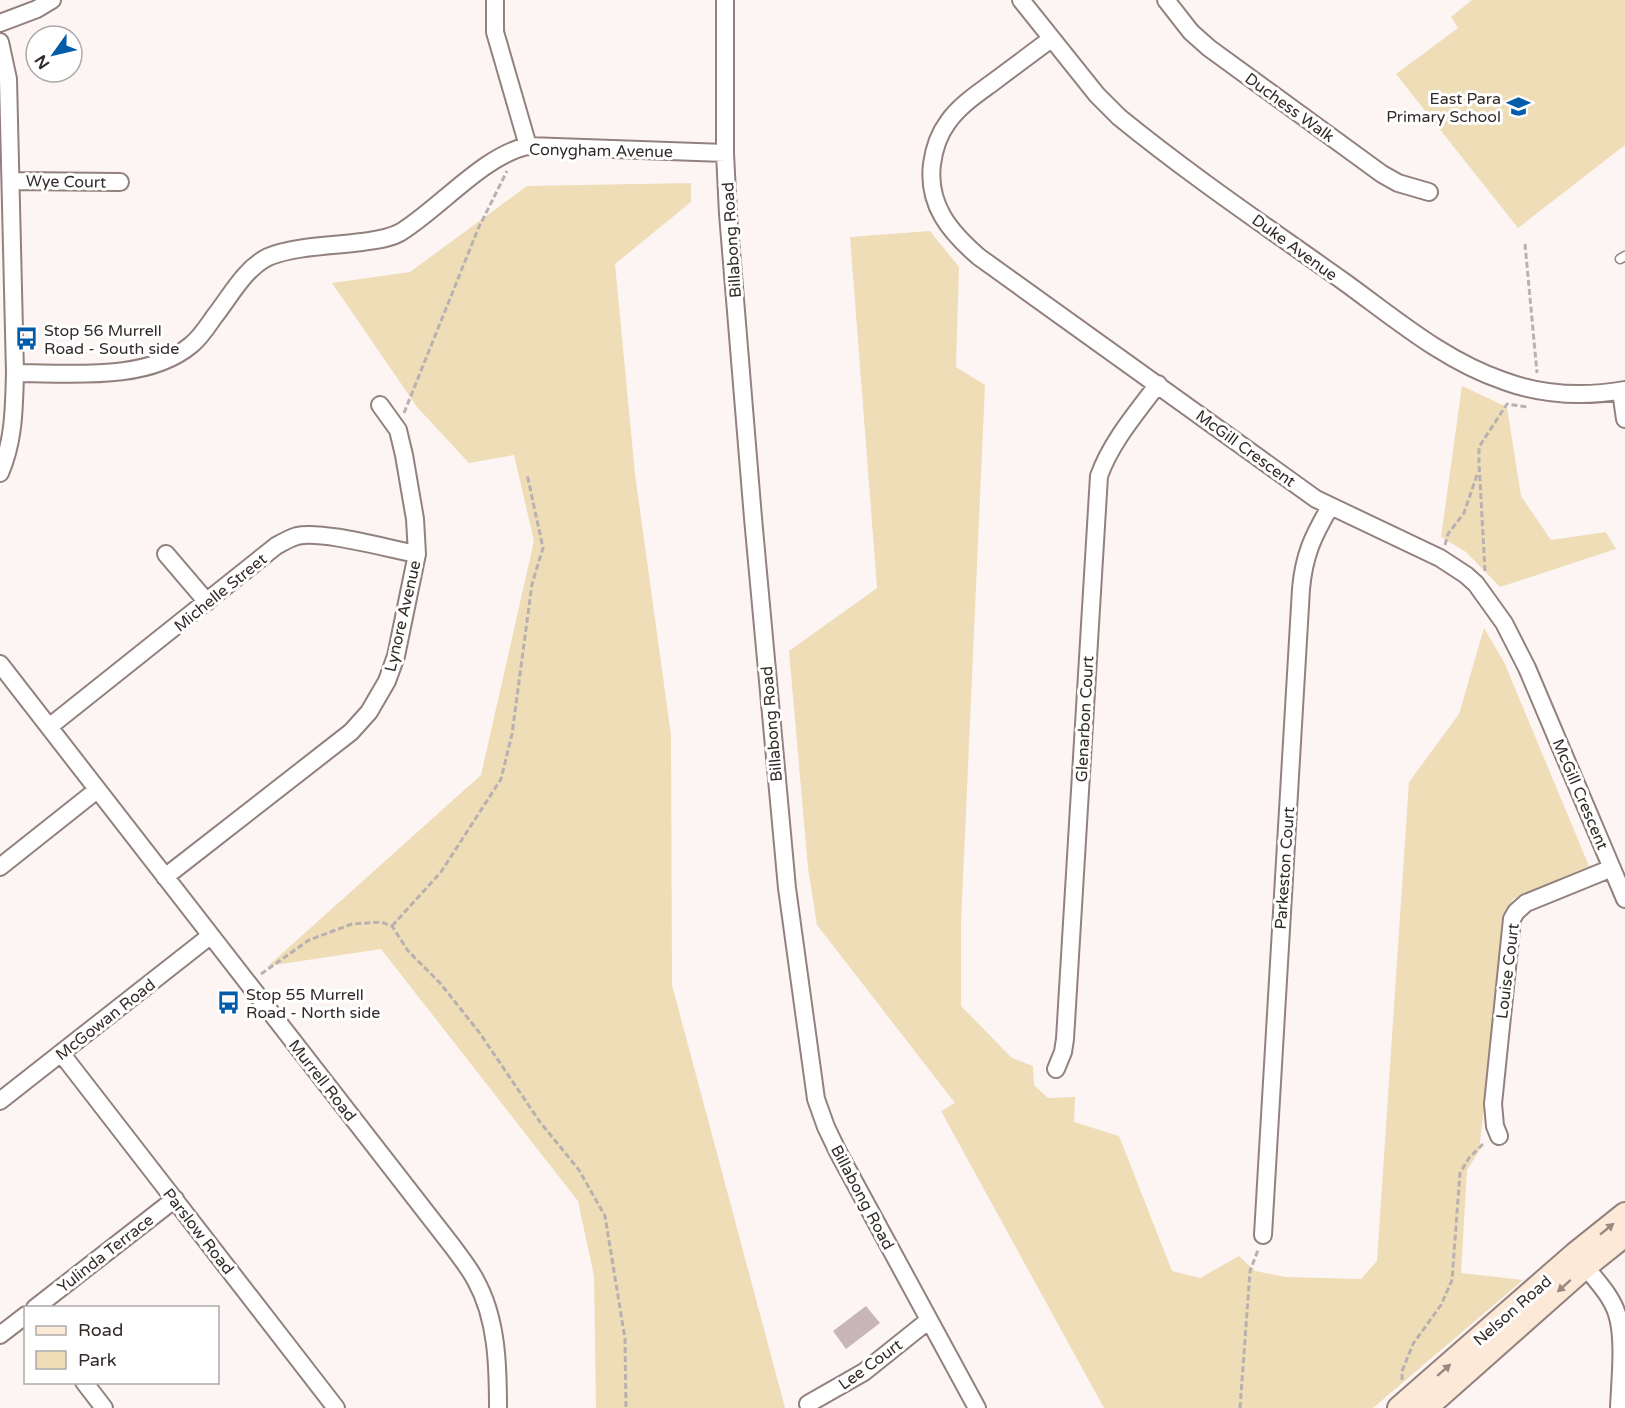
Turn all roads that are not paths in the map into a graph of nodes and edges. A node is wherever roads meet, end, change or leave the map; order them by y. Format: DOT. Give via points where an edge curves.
graph roads {
  1 [pos="52,0"];
  2 [pos="495,0"];
  3 [pos="725,0"];
  4 [pos="1021,0"];
  5 [pos="1166,0"];
  6 [pos="0,22"];
  7 [pos="1051,39"];
  8 [pos="0,42"];
  9 [pos="523,147"];
  10 [pos="725,153"];
  11 [pos="12,181"];
  12 [pos="120,182"];
  13 [pos="1429,192"];
  14 [pos="15,373"];
  15 [pos="1158,384"];
  16 [pos="1623,391"];
  17 [pos="380,405"];
  18 [pos="1625,419"];
  19 [pos="0,473"];
  20 [pos="1330,507"];
  21 [pos="166,554"];
  22 [pos="417,554"];
  23 [pos="207,602"];
  24 [pos="0,664"];
  25 [pos="49,728"];
  26 [pos="97,790"];
  27 [pos="0,867"];
  28 [pos="1612,868"];
  29 [pos="165,877"];
  30 [pos="1625,898"];
  31 [pos="210,936"];
  32 [pos="61,1053"];
  33 [pos="1056,1069"];
  34 [pos="0,1101"];
  35 [pos="1492,1139"];
  36 [pos="174,1199"];
  37 [pos="1625,1214"];
  38 [pos="1263,1235"];
  39 [pos="1625,1235"];
  40 [pos="1580,1261"];
  41 [pos="37,1306"];
  42 [pos="24,1317"];
  43 [pos="929,1320"];
  44 [pos="0,1335"];
  45 [pos="85,1384"];
  46 [pos="1401,1398"];
  47 [pos="808,1404"];
  48 [pos="104,1408"];
  49 [pos="336,1408"];
  50 [pos="498,1408"];
  51 [pos="977,1408"];
  52 [pos="1426,1408"];
  53 [pos="1619,1408"];
  1 -- 6 [label="street"];
  2 -- 9 [label="street" via="495,32"];
  3 -- 10 [label="street, Billabong Road"];
  4 -- 7 [label="street, Duke Avenue"];
  5 -- 13 [label="street, Duchess Walk" via="1209,48 1382,174"];
  7 -- 15 [label="street, McGill Crescent" via="969,100 947,122 933,152 930,183 935,202 950,228 979,257"];
  7 -- 16 [label="street, Duke Avenue" via="1119,117 1458,361 1503,381 1539,390 1571,394"];
  8 -- 11 [label="street" via="8,79"];
  9 -- 10 [label="street, Conygham Avenue"];
  9 -- 14 [label="street, Conygham Avenue" via="496,159 390,237 289,251 266,258 243,278 190,346 156,365 111,373"];
  10 -- 43 [label="street, Billabong Road" via="770,712 787,888 816,1099 838,1152"];
  11 -- 12 [label="street, Wye Court"];
  11 -- 14 [label="street"];
  14 -- 19 [label="street" via="14,419"];
  15 -- 20 [label="street, McGill Crescent"];
  15 -- 33 [label="street, Glenarbon Court" via="1117,442 1099,476 1065,1039"];
  16 -- 18 [label="street"];
  17 -- 22 [label="street, Lynore Avenue" via="398,430 411,492"];
  20 -- 28 [label="street, McGill Crescent" via="1440,558 1485,594 1527,668"];
  20 -- 38 [label="street, Parkeston Court" via="1310,544 1303,567"];
  21 -- 23 [label="street"];
  22 -- 23 [label="street, Michelle Street" via="320,535 298,536 276,546"];
  22 -- 29 [label="street, Lynore Avenue" via="396,656 384,688 369,712 336,744"];
  23 -- 25 [label="street, Michelle Street"];
  24 -- 25 [label="street, Murrell Road"];
  25 -- 26 [label="street, Murrell Road"];
  26 -- 27 [label="street"];
  26 -- 29 [label="street, Murrell Road"];
  28 -- 30 [label="street, McGill Crescent"];
  28 -- 35 [label="street, Louise Court" via="1526,903 1512,919"];
  29 -- 31 [label="street, Murrell Road"];
  31 -- 32 [label="street, McGowan Road"];
  31 -- 50 [label="street, Murrell Road" via="477,1283 494,1334"];
  32 -- 34 [label="street, McGowan Road"];
  32 -- 36 [label="street, Parslow Road"];
  36 -- 41 [label="street, Yulinda Terrace"];
  36 -- 49 [label="street, Parslow Road"];
  40 -- 37 [label="main road, Nelson Road, one-way"];
  39 -- 40 [label="main road, Nelson Road"];
  46 -- 40 [label="main road, Nelson Road, one-way"];
  40 -- 52 [label="main road, Nelson Road, one-way"];
  40 -- 53 [label="street" via="1607,1296 1618,1319"];
  42 -- 44 [label="street"];
  43 -- 47 [label="street, Lee Court" via="864,1372"];
  43 -- 51 [label="street, Billabong Road"];
  45 -- 48 [label="street"];
}
